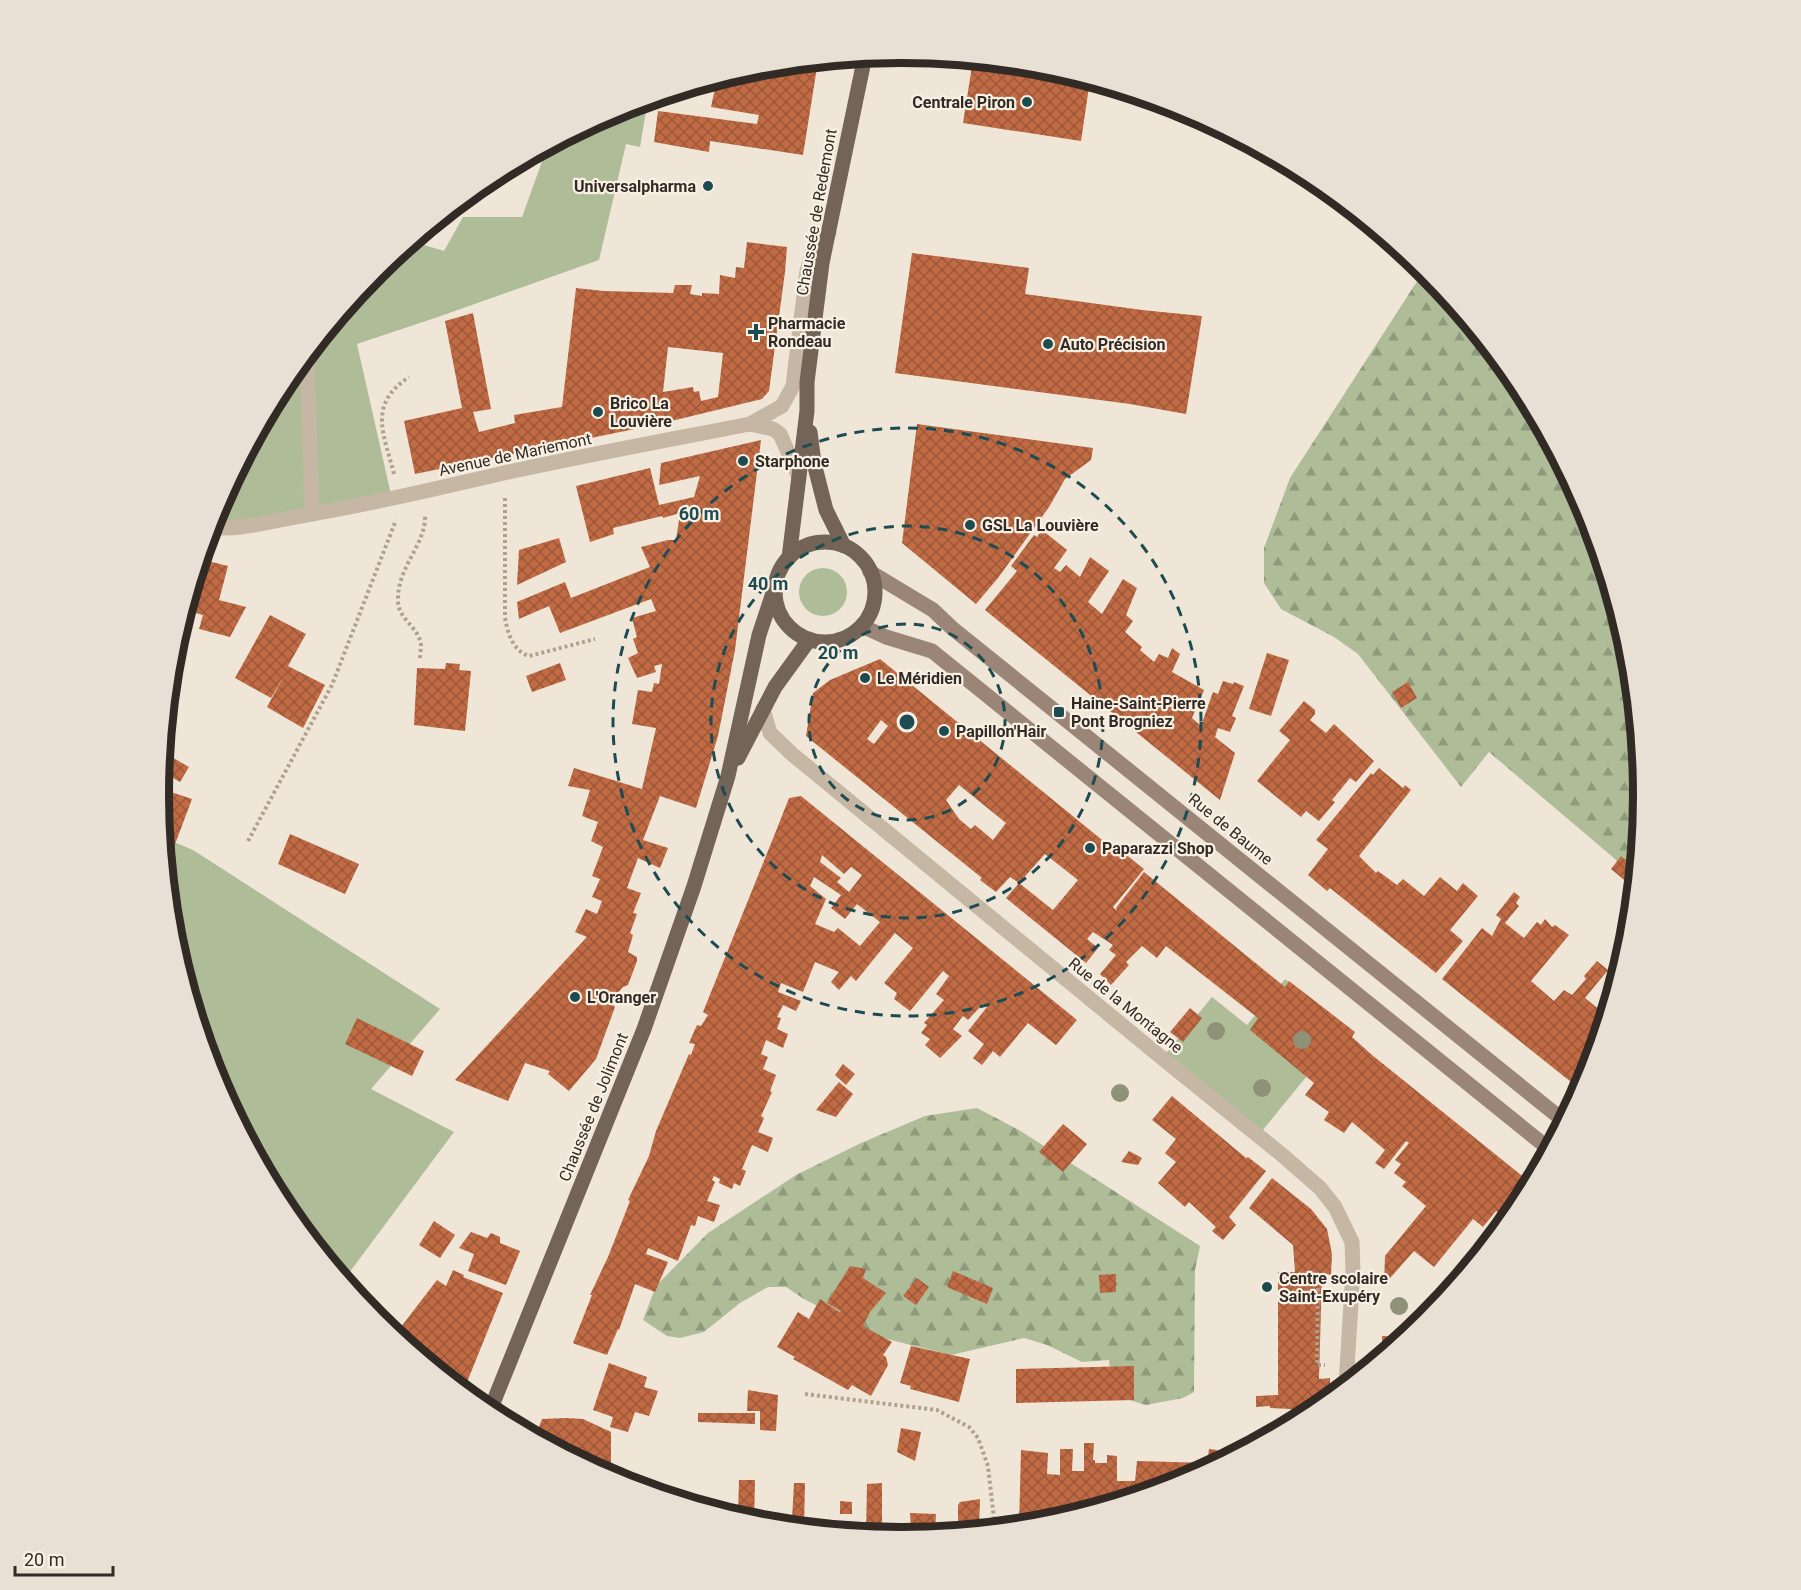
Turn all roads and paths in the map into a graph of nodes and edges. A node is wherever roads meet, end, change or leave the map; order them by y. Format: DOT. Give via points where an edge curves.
graph roads {
  1 [pos="863,65"];
  2 [pos="829,232"];
  3 [pos="307,367"];
  4 [pos="409,377"];
  5 [pos="807,411"];
  6 [pos="750,424"];
  7 [pos="506,473"];
  8 [pos="799,477"];
  9 [pos="423,493"];
  10 [pos="399,498"];
  11 [pos="312,514"];
  12 [pos="219,528"];
  13 [pos="844,546"];
  14 [pos="789,558"];
  15 [pos="870,572"];
  16 [pos="775,587"];
  17 [pos="862,626"];
  18 [pos="595,639"];
  19 [pos="810,640"];
  20 [pos="420,658"];
  21 [pos="763,709"];
  22 [pos="728,776"];
  23 [pos="248,842"];
  24 [pos="1559,1116"];
  25 [pos="1543,1144"];
  26 [pos="1318,1276"];
  27 [pos="1347,1365"];
  28 [pos="1346,1376"];
  29 [pos="805,1394"];
  30 [pos="493,1403"];
  31 [pos="994,1521"];
  1 -- 2 [label="main road, Chaussée de Redemont"];
  2 -- 5 [label="main road, Chaussée de Redemont" via="807,382"];
  2 -- 6 [label="street" via="814,248 807,270 793,386 782,406"];
  3 -- 11 [label="street"];
  4 -- 10 [label="path" via="385,401 381,423"];
  5 -- 8 [label="main road, Chaussée de Redemont"];
  5 -- 13 [label="main road, Chaussée de Redemont" via="826,510"];
  6 -- 7 [label="street, Avenue de Mariemont"];
  6 -- 8 [label="street, Avenue de Mariemont" via="780,434"];
  7 -- 9 [label="street, Avenue de Mariemont"];
  7 -- 18 [label="path" via="505,618 509,635 521,654 529,656"];
  8 -- 14 [label="main road, Chaussée de Redemont"];
  9 -- 10 [label="street, Avenue de Mariemont"];
  9 -- 20 [label="path" via="426,524 402,574 398,600 400,613 418,635"];
  10 -- 11 [label="street, Avenue de Mariemont"];
  10 -- 23 [label="path" via="395,526 332,685"];
  11 -- 12 [label="street, Avenue de Mariemont"];
  13 -- 14 [label="main road" via="815,543"];
  13 -- 15 [label="main road" via="858,555"];
  14 -- 16 [label="main road"];
  15 -- 17 [label="main road" via="874,600"];
  15 -- 24 [label="main road, Rue de Baume" via="933,610"];
  16 -- 19 [label="main road" via="779,614 797,634"];
  16 -- 22 [label="main road, Chaussée de Jolimont" via="759,635"];
  17 -- 19 [label="main road" via="848,637 826,642"];
  17 -- 25 [label="main road" via="932,651"];
  19 -- 21 [label="main road, Chaussée de Jolimont"];
  21 -- 22 [label="main road, Chaussée de Jolimont"];
  21 -- 27 [label="street, Rue de la Montagne" via="770,733 792,754 1320,1188 1335,1207 1352,1242"];
  22 -- 30 [label="main road, Chaussée de Jolimont" via="644,1029"];
  26 -- 27 [label="path" via="1317,1365"];
  27 -- 28 [label="street, Rue de la Montagne"];
  29 -- 31 [label="path" via="937,1410 969,1427 978,1438 988,1466"];
}
